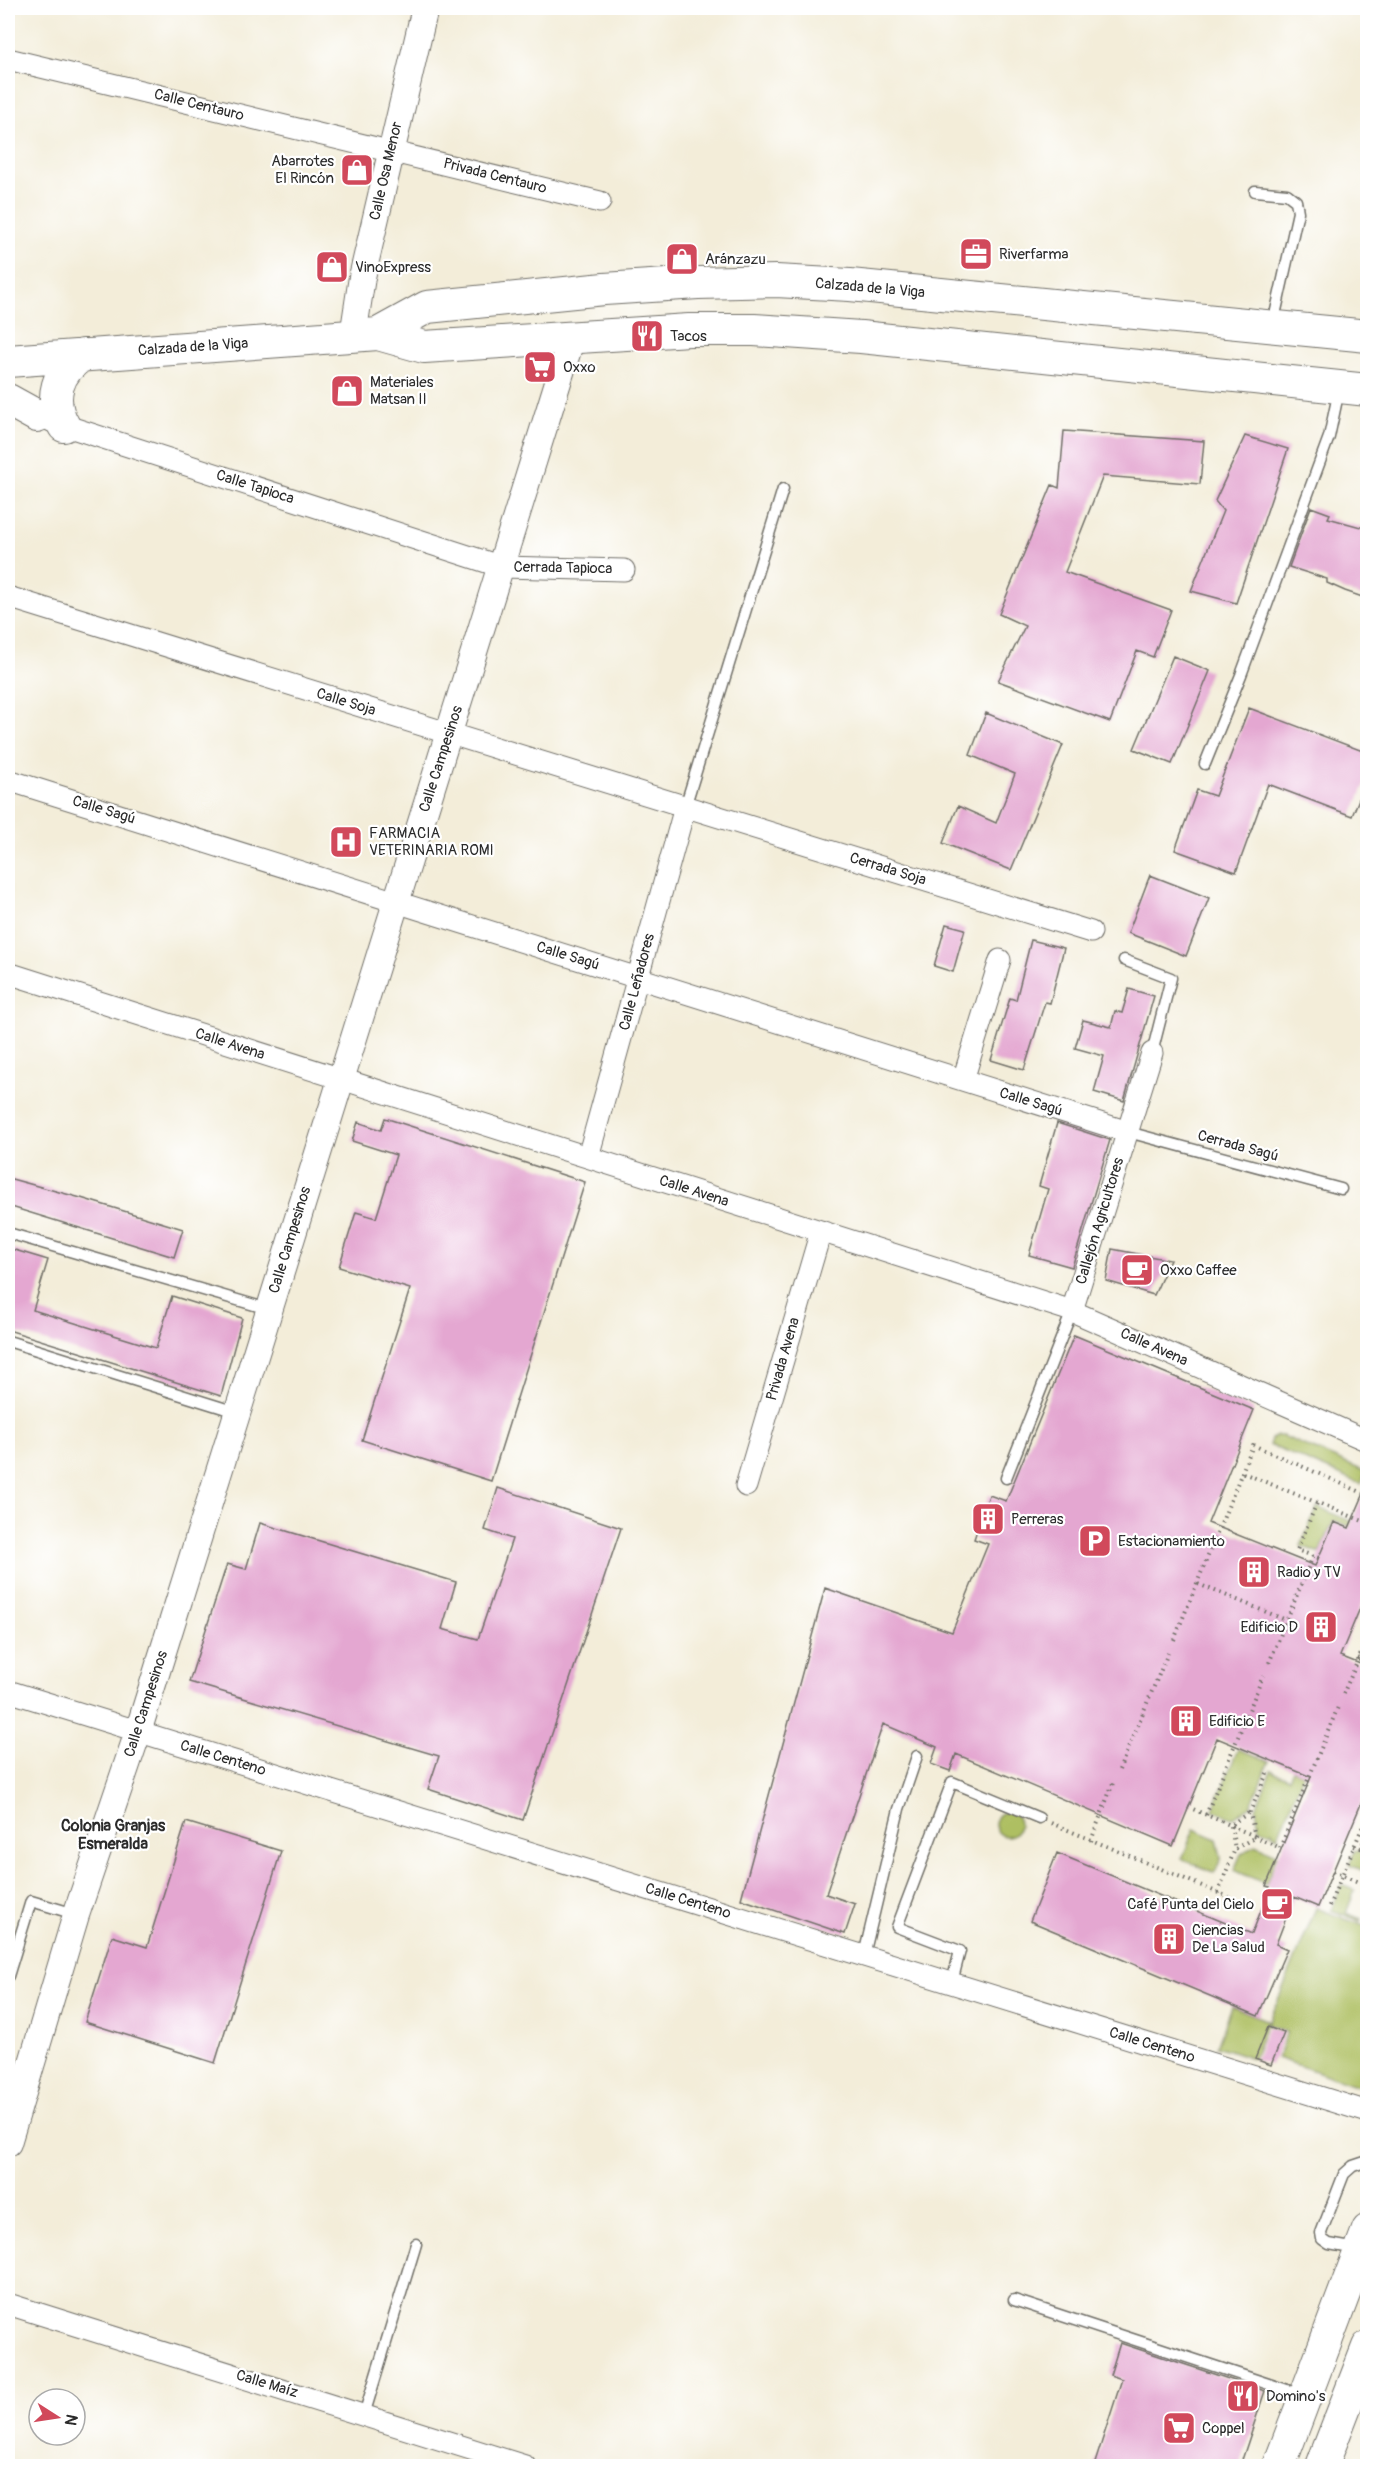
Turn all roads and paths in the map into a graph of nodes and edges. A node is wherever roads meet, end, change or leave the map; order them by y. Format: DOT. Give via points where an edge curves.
graph roads {
  1 [pos="425,8"];
  2 [pos="8,59"];
  3 [pos="390,151"];
  4 [pos="1255,190"];
  5 [pos="600,202"];
  6 [pos="1272,327"];
  7 [pos="366,335"];
  8 [pos="1368,336"];
  9 [pos="572,338"];
  10 [pos="83,355"];
  11 [pos="8,361"];
  12 [pos="1354,389"];
  13 [pos="8,400"];
  14 [pos="36,417"];
  15 [pos="783,489"];
  16 [pos="502,567"];
  17 [pos="624,570"];
  18 [pos="8,597"];
  19 [pos="449,734"];
  20 [pos="1204,764"];
  21 [pos="8,780"];
  22 [pos="685,807"];
  23 [pos="395,902"];
  24 [pos="1091,932"];
  25 [pos="1000,960"];
  26 [pos="1124,960"];
  27 [pos="8,974"];
  28 [pos="638,978"];
  29 [pos="1152,1053"];
  30 [pos="340,1079"];
  31 [pos="963,1080"];
  32 [pos="1128,1132"];
  33 [pos="588,1158"];
  34 [pos="1341,1189"];
  35 [pos="820,1231"];
  36 [pos="8,1233"];
  37 [pos="268,1309"];
  38 [pos="1072,1311"];
  39 [pos="8,1341"];
  40 [pos="236,1412"];
  41 [pos="1368,1441"];
  42 [pos="1243,1473"];
  43 [pos="1006,1478"];
  44 [pos="746,1486"];
  45 [pos="1363,1492"];
  46 [pos="1317,1503"];
  47 [pos="1368,1523"];
  48 [pos="1313,1556"];
  49 [pos="1319,1558"];
  50 [pos="1198,1584"];
  51 [pos="1286,1620"];
  52 [pos="1368,1638"];
  53 [pos="1174,1640"];
  54 [pos="1366,1648"];
  55 [pos="1168,1653"];
  56 [pos="1358,1658"];
  57 [pos="1368,1662"];
  58 [pos="1269,1663"];
  59 [pos="1263,1676"];
  60 [pos="8,1691"];
  61 [pos="1343,1694"];
  62 [pos="1338,1707"];
  63 [pos="138,1732"];
  64 [pos="917,1756"];
  65 [pos="1119,1770"];
  66 [pos="1267,1773"];
  67 [pos="1113,1783"];
  68 [pos="1188,1807"];
  69 [pos="1251,1812"];
  70 [pos="1206,1815"];
  71 [pos="1368,1815"];
  72 [pos="1039,1818"];
  73 [pos="1230,1826"];
  74 [pos="1368,1831"];
  75 [pos="1255,1837"];
  76 [pos="1091,1841"];
  77 [pos="1354,1846"];
  78 [pos="1235,1849"];
  79 [pos="1333,1871"];
  80 [pos="1342,1875"];
  81 [pos="1368,1886"];
  82 [pos="1218,1893"];
  83 [pos="1250,1906"];
  84 [pos="1329,1906"];
  85 [pos="76,1915"];
  86 [pos="864,1955"];
  87 [pos="8,1976"];
  88 [pos="952,1982"];
  89 [pos="1368,2112"];
  90 [pos="8,2143"];
  91 [pos="1368,2161"];
  92 [pos="1364,2240"];
  93 [pos="416,2244"];
  94 [pos="1014,2300"];
  95 [pos="8,2304"];
  96 [pos="1368,2347"];
  97 [pos="1305,2397"];
  98 [pos="1358,2403"];
  99 [pos="364,2415"];
  100 [pos="525,2466"];
  101 [pos="1279,2466"];
  102 [pos="1322,2466"];
  1 -- 3 [label="street, Calle Osa Menor"];
  2 -- 3 [label="street, Calle Centauro"];
  3 -- 5 [label="street, Privada Centauro"];
  3 -- 7 [label="street, Calle Osa Menor" via="362,277"];
  4 -- 6 [label="lane" via="1287,195 1296,201 1298,212"];
  6 -- 7 [label="main road, Calzada de la Viga" via="776,281 604,289 427,307"];
  6 -- 8 [label="main road, Calzada de la Viga"];
  7 -- 9 [label="main road, Calzada de la Viga" via="424,347"];
  7 -- 10 [label="main road, Calzada de la Viga"];
  9 -- 12 [label="main road, Calzada de la Viga" via="689,330 861,337"];
  9 -- 16 [label="street, Calle Campesinos"];
  10 -- 11 [label="main road, Calzada de la Viga"];
  10 -- 14 [label="main road" via="65,369 56,391 56,410"];
  12 -- 20 [label="lane" via="1329,436"];
  13 -- 14 [label="main road"];
  14 -- 16 [label="street, Calle Tapioca"];
  15 -- 22 [label="lane"];
  16 -- 17 [label="street, Cerrada Tapioca"];
  16 -- 19 [label="street, Calle Campesinos"];
  18 -- 19 [label="street, Calle Soja"];
  19 -- 22 [label="street, Calle Soja"];
  19 -- 23 [label="street, Calle Campesinos"];
  21 -- 23 [label="street, Calle Sagú"];
  22 -- 24 [label="street, Cerrada Soja"];
  22 -- 28 [label="street, Calle Leñadores"];
  23 -- 28 [label="street, Calle Sagú"];
  23 -- 30 [label="street, Calle Campesinos"];
  25 -- 31 [label="street"];
  26 -- 29 [label="lane" via="1171,978"];
  27 -- 30 [label="street, Calle Avena"];
  28 -- 31 [label="street, Calle Sagú"];
  28 -- 33 [label="street, Calle Leñadores"];
  29 -- 32 [label="street, Callejón Agricultores"];
  30 -- 33 [label="street, Calle Avena"];
  30 -- 37 [label="street, Calle Campesinos"];
  31 -- 32 [label="street, Calle Sagú"];
  32 -- 34 [label="lane, Cerrada Sagú"];
  32 -- 38 [label="street, Callejón Agricultores"];
  33 -- 35 [label="street, Calle Avena"];
  35 -- 38 [label="street, Calle Avena"];
  35 -- 44 [label="street, Privada Avena"];
  36 -- 37 [label="lane"];
  37 -- 40 [label="street, Calle Campesinos"];
  38 -- 41 [label="street, Calle Avena"];
  38 -- 43 [label="lane"];
  39 -- 40 [label="lane"];
  40 -- 63 [label="street, Calle Campesinos"];
  42 -- 45 [label="path" via="1253,1445"];
  42 -- 46 [label="path"];
  42 -- 50 [label="path"];
  46 -- 47 [label="path"];
  46 -- 48 [label="path" via="1297,1550"];
  48 -- 49 [label="path"];
  48 -- 51 [label="path"];
  50 -- 51 [label="path"];
  50 -- 53 [label="path"];
  51 -- 58 [label="path"];
  52 -- 54 [label="path"];
  54 -- 56 [label="path"];
  55 -- 65 [label="path"];
  56 -- 57 [label="path"];
  56 -- 61 [label="path"];
  59 -- 70 [label="path"];
  60 -- 63 [label="street, Calle Centeno"];
  62 -- 75 [label="path" via="1281,1848"];
  63 -- 85 [label="street, Calle Campesinos"];
  63 -- 86 [label="street, Calle Centeno"];
  64 -- 86 [label="lane" via="899,1809"];
  66 -- 69 [label="path"];
  67 -- 76 [label="path"];
  68 -- 70 [label="path"];
  69 -- 73 [label="path"];
  69 -- 75 [label="path"];
  70 -- 73 [label="path"];
  71 -- 77 [label="path"];
  72 -- 76 [label="path"];
  72 -- 88 [label="lane" via="952,1782 897,1928 960,1951"];
  73 -- 75 [label="path"];
  73 -- 78 [label="path"];
  74 -- 77 [label="path" via="1361,1848"];
  75 -- 78 [label="path"];
  76 -- 82 [label="path"];
  77 -- 80 [label="path"];
  78 -- 82 [label="path"];
  79 -- 80 [label="path"];
  80 -- 81 [label="path"];
  80 -- 84 [label="path"];
  82 -- 83 [label="path"];
  85 -- 87 [label="lane" via="31,1901"];
  85 -- 90 [label="street, Calle Campesinos"];
  86 -- 88 [label="street, Calle Centeno"];
  88 -- 89 [label="street, Calle Centeno"];
  91 -- 92 [label="lane" via="1344,2174 1322,2233 1322,2239 1329,2244"];
  92 -- 97 [label="main road"];
  93 -- 99 [label="lane"];
  94 -- 97 [label="lane"];
  95 -- 99 [label="street, Calle Maíz"];
  96 -- 98 [label="main road"];
  97 -- 101 [label="main road"];
  98 -- 102 [label="main road"];
  99 -- 100 [label="street, Calle Maíz"];
}
